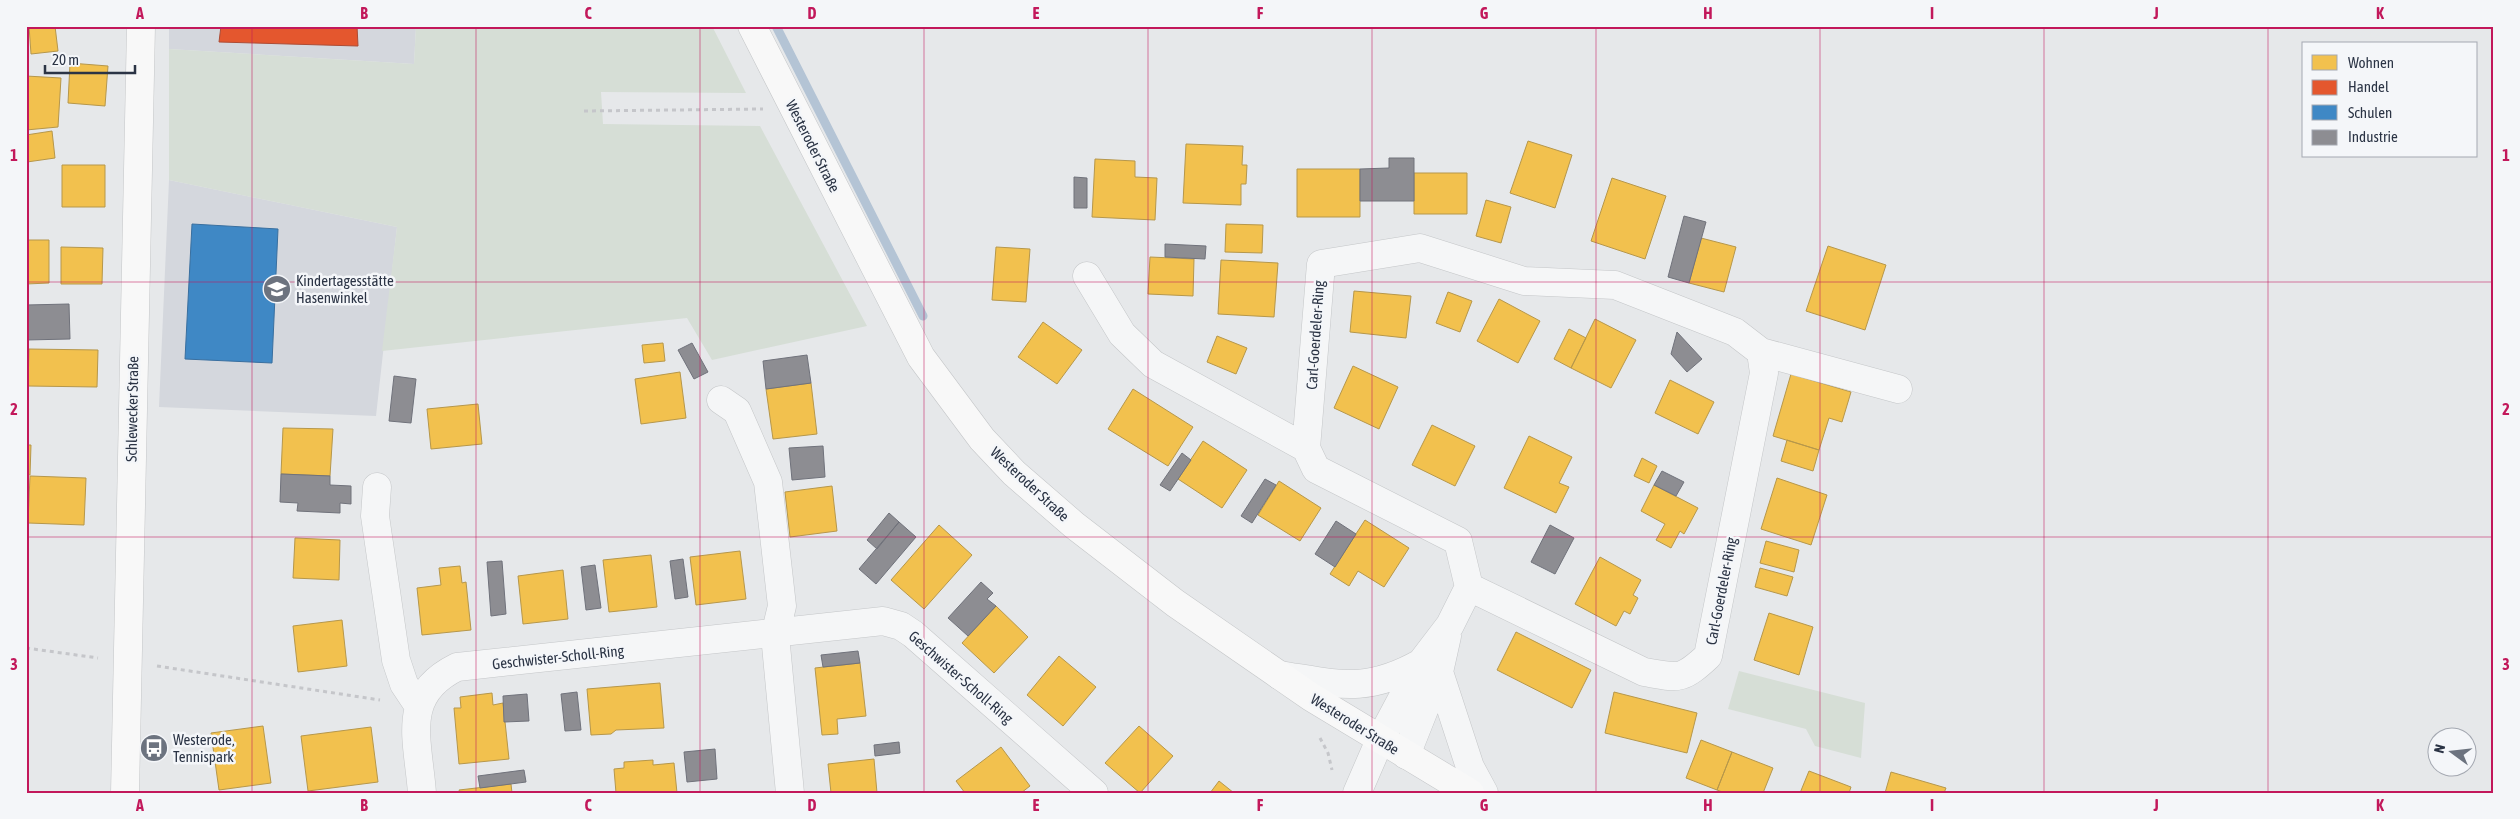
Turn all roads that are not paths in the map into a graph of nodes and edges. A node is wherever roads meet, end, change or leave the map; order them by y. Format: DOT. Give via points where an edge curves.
graph roads {
  1 [pos="141,26"];
  2 [pos="752,26"];
  3 [pos="1087,276"];
  4 [pos="1761,352"];
  5 [pos="1898,389"];
  6 [pos="721,400"];
  7 [pos="1306,448"];
  8 [pos="378,487"];
  9 [pos="1469,586"];
  10 [pos="775,635"];
  11 [pos="1430,668"];
  12 [pos="1279,675"];
  13 [pos="418,705"];
  14 [pos="1380,740"];
  15 [pos="1406,755"];
  16 [pos="125,793"];
  17 [pos="422,793"];
  18 [pos="790,793"];
  19 [pos="1094,793"];
  20 [pos="1357,793"];
  21 [pos="1470,793"];
  22 [pos="1484,793"];
  1 -- 16 [label="street, Schlewecker Straße"];
  2 -- 12 [label="street, Westeroder Straße" via="921,356 982,439 1014,473 1074,525 1175,603"];
  3 -- 7 [label="street" via="1122,334 1153,364"];
  4 -- 5 [label="street, Carl-Goerdeler-Ring"];
  4 -- 7 [label="street, Carl-Goerdeler-Ring" via="1735,332 1615,285 1524,281 1420,248 1321,264"];
  4 -- 9 [label="street, Carl-Goerdeler-Ring" via="1764,373 1708,656 1689,674 1670,676 1644,672"];
  6 -- 10 [label="street" via="737,412 768,482 782,606"];
  7 -- 9 [label="street" via="1316,468 1458,541"];
  8 -- 13 [label="street" via="375,516 396,660 404,684"];
  9 -- 11 [label="street"];
  10 -- 13 [label="street, Geschwister-Scholl-Ring" via="457,667 438,676"];
  10 -- 18 [label="street"];
  10 -- 19 [label="street, Geschwister-Scholl-Ring" via="883,621 901,626"];
  11 -- 12 [label="street" via="1363,685"];
  11 -- 14 [label="street"];
  11 -- 15 [label="street"];
  11 -- 22 [label="street" via="1470,767"];
  12 -- 14 [label="street, Westeroder Straße"];
  13 -- 17 [label="street"];
  14 -- 15 [label="street, Westeroder Straße"];
  14 -- 20 [label="street"];
  15 -- 21 [label="street, Westeroder Straße"];
}
